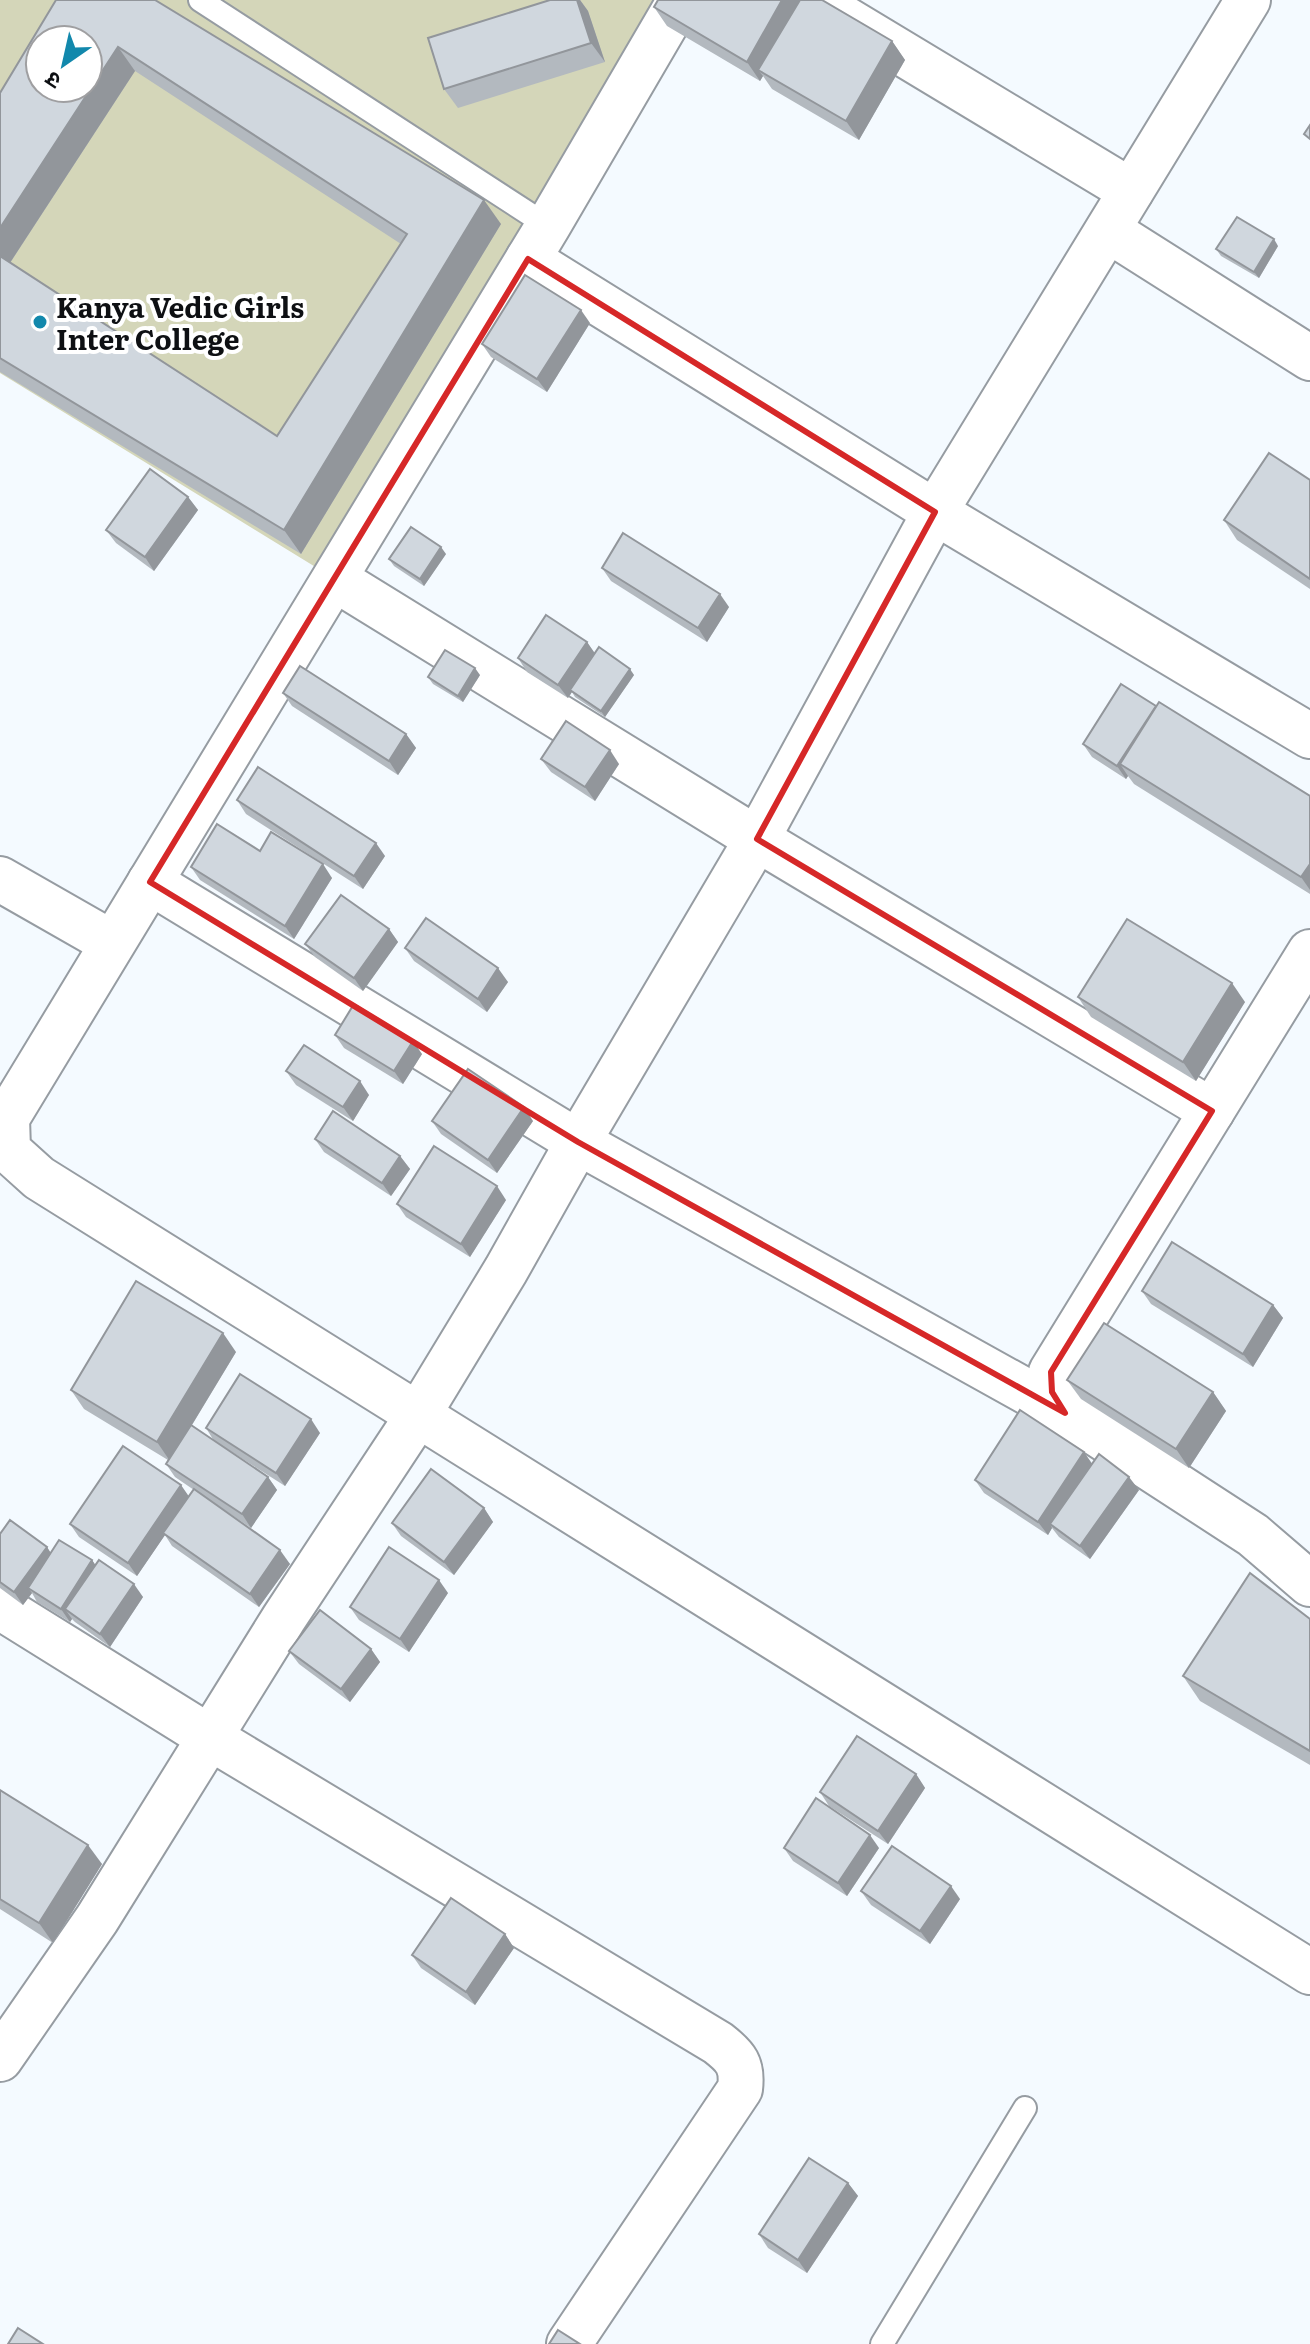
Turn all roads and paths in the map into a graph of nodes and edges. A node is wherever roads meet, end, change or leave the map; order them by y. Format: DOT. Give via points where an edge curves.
graph roads {
  1 [pos="200,0"];
  2 [pos="680,0"];
  3 [pos="814,0"];
  4 [pos="1248,0"];
  5 [pos="1131,191"];
  6 [pos="1108,230"];
  7 [pos="538,242"];
  8 [pos="1310,358"];
  9 [pos="935,512"];
  10 [pos="335,579"];
  11 [pos="1310,736"];
  12 [pos="757,839"];
  13 [pos="0,879"];
  14 [pos="150,882"];
  15 [pos="112,943"];
  16 [pos="1310,952"];
  17 [pos="1212,1111"];
  18 [pos="578,1142"];
  19 [pos="1065,1413"];
  20 [pos="418,1415"];
  21 [pos="1310,1584"];
  22 [pos="0,1607"];
  23 [pos="209,1737"];
  24 [pos="1310,1972"];
  25 [pos="0,2059"];
  26 [pos="1025,2108"];
  27 [pos="569,2344"];
  28 [pos="882,2344"];
  1 -- 7 [label="lane"];
  2 -- 7 [label="street"];
  3 -- 5 [label="street"];
  4 -- 5 [label="street"];
  5 -- 6 [label="street"];
  6 -- 8 [label="street"];
  6 -- 9 [label="street"];
  7 -- 9 [label="street"];
  7 -- 10 [label="street"];
  9 -- 11 [label="street"];
  9 -- 12 [label="street"];
  10 -- 12 [label="street"];
  10 -- 14 [label="street"];
  12 -- 17 [label="street"];
  12 -- 18 [label="street"];
  13 -- 15 [label="street"];
  14 -- 15 [label="street"];
  14 -- 18 [label="street"];
  15 -- 20 [label="street" via="7,1118 8,1150 39,1178"];
  16 -- 17 [label="street"];
  17 -- 19 [label="street" via="1051,1372 1052,1392"];
  18 -- 19 [label="street"];
  18 -- 20 [label="street"];
  19 -- 21 [label="street" via="1253,1535"];
  20 -- 23 [label="street"];
  20 -- 24 [label="street"];
  22 -- 23 [label="street"];
  23 -- 25 [label="street" via="97,1919"];
  23 -- 27 [label="street" via="736,2056 742,2072 740,2089"];
  26 -- 28 [label="lane"];
}
